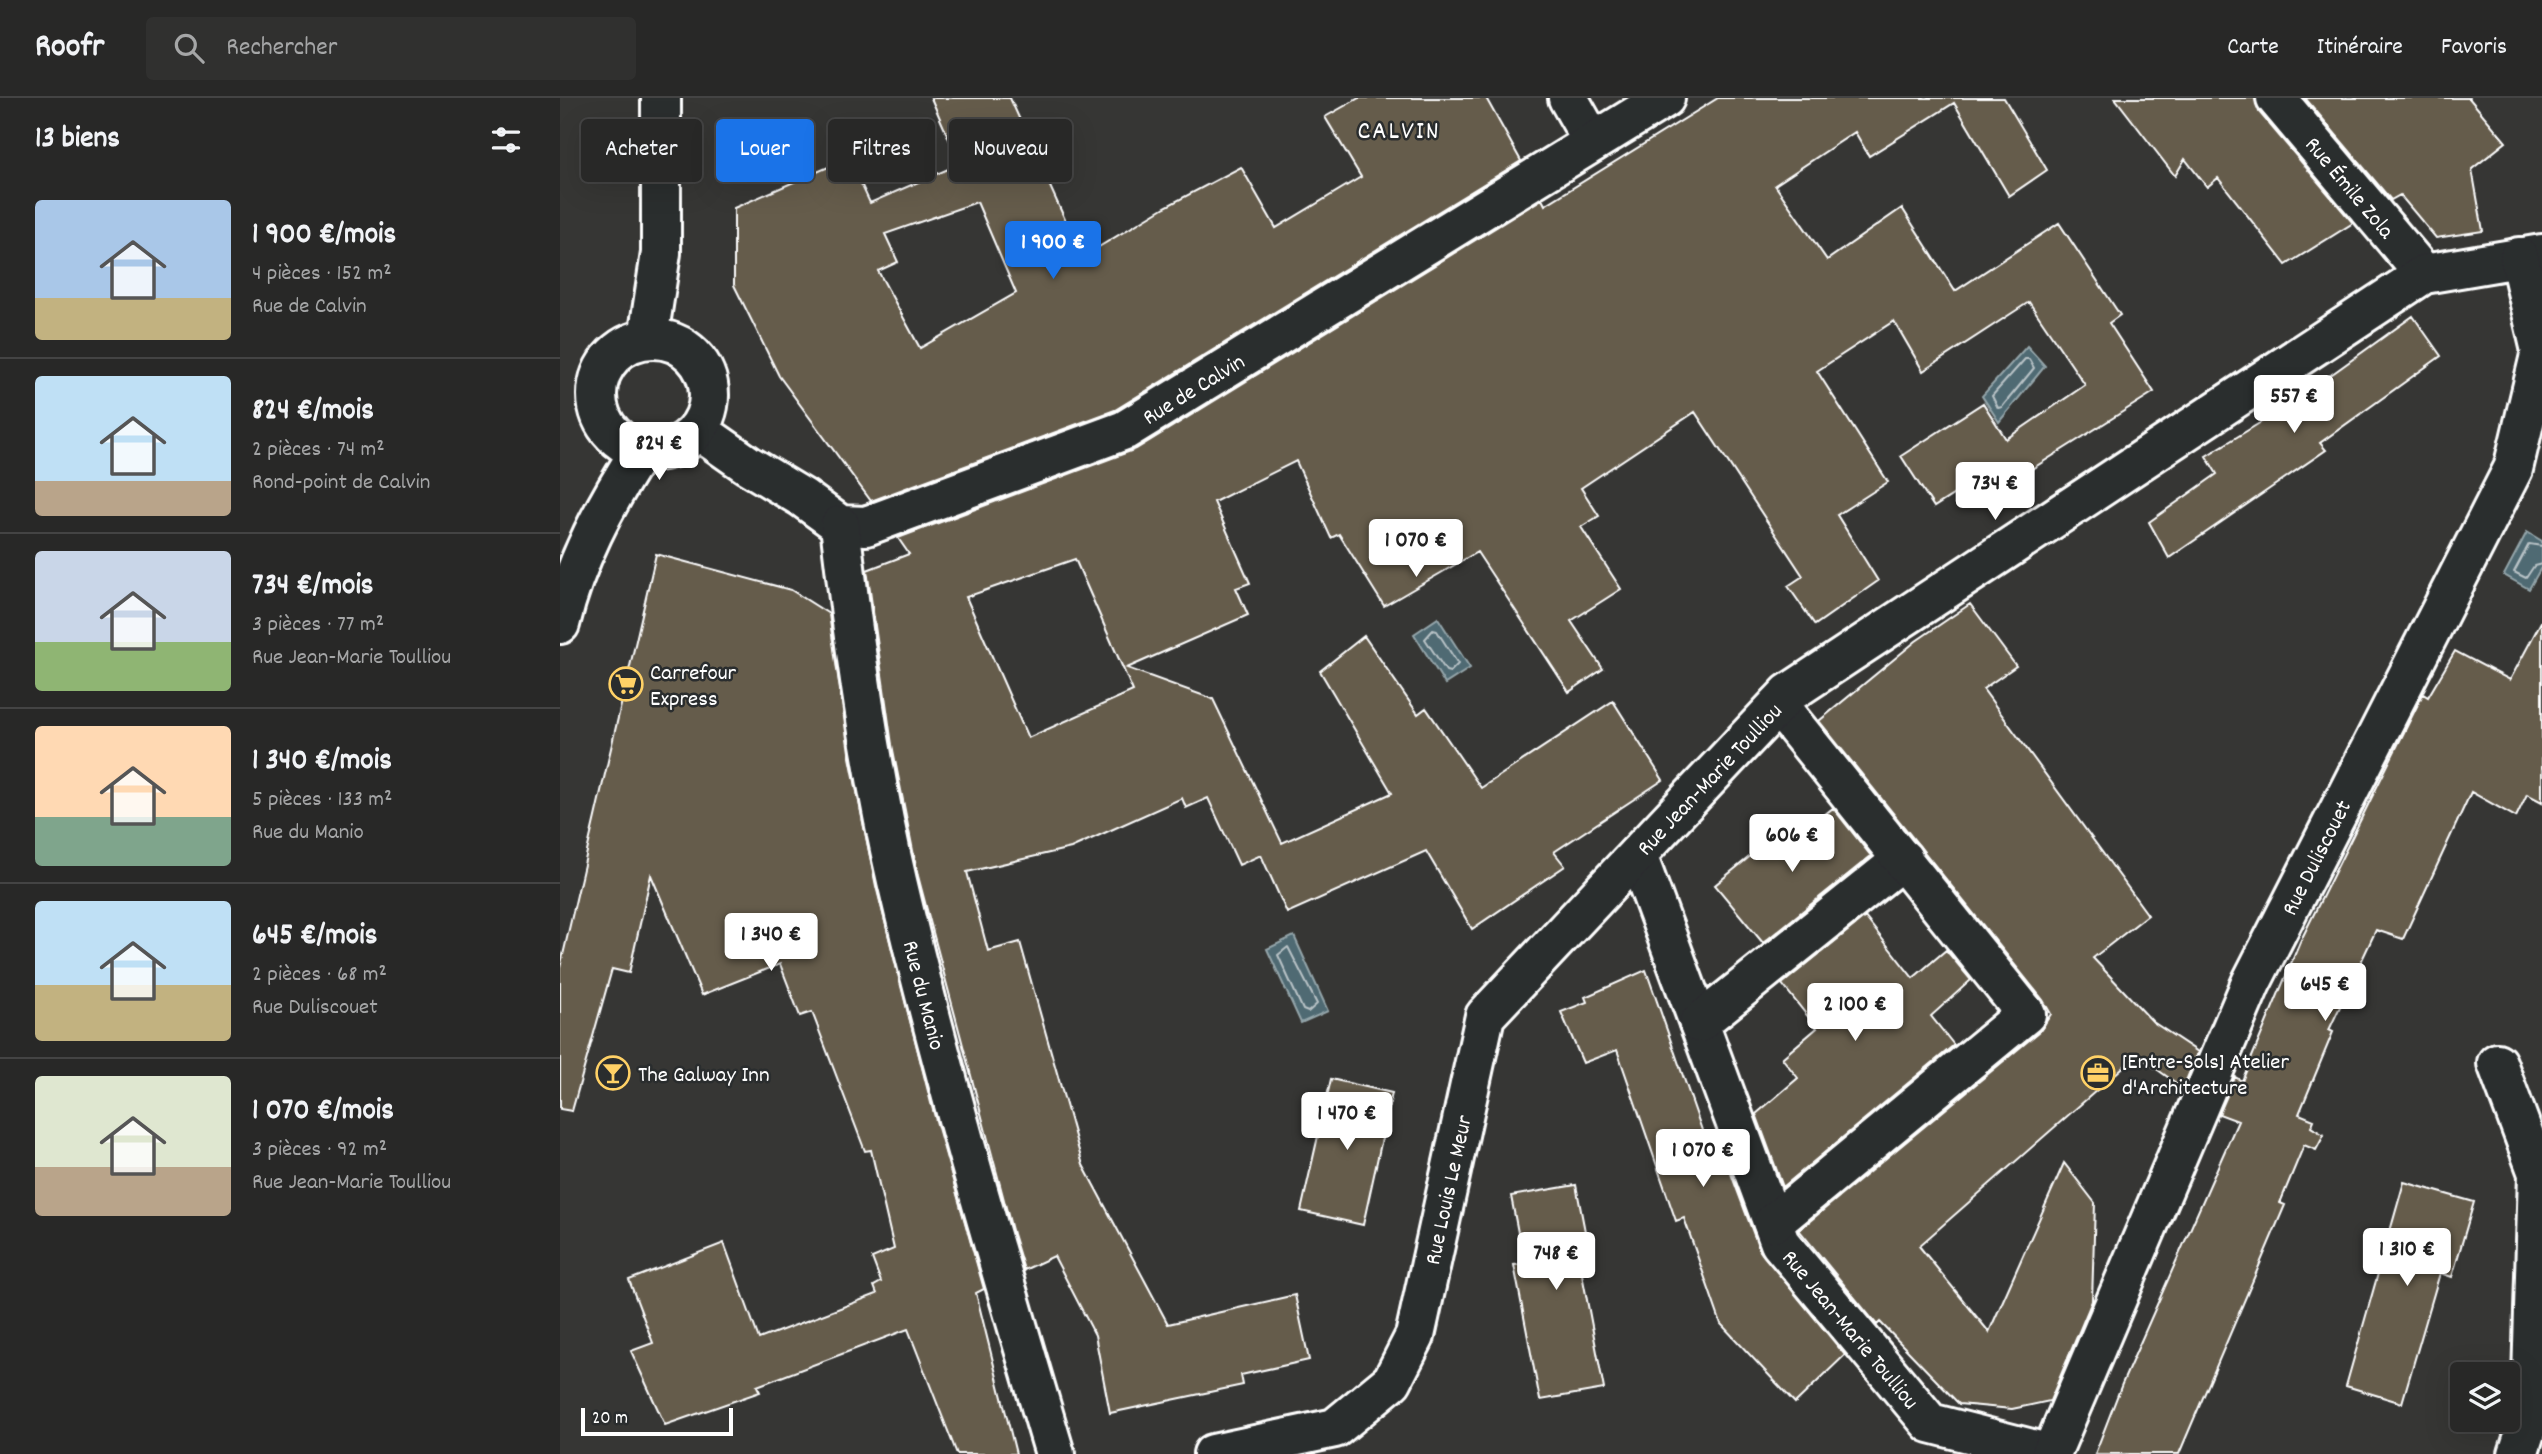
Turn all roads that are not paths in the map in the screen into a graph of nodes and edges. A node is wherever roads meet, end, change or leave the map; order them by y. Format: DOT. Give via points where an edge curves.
graph roads {
  1 [pos="661,98"];
  2 [pos="1568,98"];
  3 [pos="1665,98"];
  4 [pos="2276,98"];
  5 [pos="1593,142"];
  6 [pos="2530,256"];
  7 [pos="2424,274"];
  8 [pos="648,338"];
  9 [pos="698,430"];
  10 [pos="639,451"];
  11 [pos="840,525"];
  12 [pos="562,610"];
  13 [pos="1778,705"];
  14 [pos="1637,855"];
  15 [pos="1903,859"];
  16 [pos="1699,1023"];
  17 [pos="2497,1063"];
  18 [pos="1773,1223"];
  19 [pos="2536,1416"];
  20 [pos="1055,1454"];
  21 [pos="1213,1454"];
  22 [pos="2051,1454"];
  23 [pos="2518,1454"];
  1 -- 8 [label="street" via="661,253"];
  2 -- 5 [label="street"];
  3 -- 5 [label="street, Rue de Calvin"];
  4 -- 7 [label="street, Rue Émile Zola"];
  5 -- 11 [label="street, Rue de Calvin" via="1125,430 866,526"];
  6 -- 7 [label="street"];
  6 -- 22 [label="street, Rue Duliscouet" via="2541,351 2513,469 2251,983"];
  7 -- 13 [label="street, Rue Jean-Marie Toulliou" via="1788,693"];
  8 -- 9 [label="street" via="674,342 695,357 707,380 708,406"];
  8 -- 10 [label="street" via="623,346 604,365 596,391 600,418 616,439"];
  9 -- 10 [label="street" via="682,444 661,452"];
  9 -- 11 [label="street"];
  10 -- 12 [label="street" via="606,504"];
  11 -- 20 [label="street, Rue du Manio" via="857,674 897,880 988,1226"];
  13 -- 14 [label="street, Rue Jean-Marie Toulliou"];
  13 -- 15 [label="street"];
  14 -- 16 [label="street, Rue Jean-Marie Toulliou"];
  14 -- 21 [label="street, Rue Louis Le Meur" via="1485,1016 1415,1336 1392,1381 1335,1428"];
  15 -- 16 [label="street"];
  15 -- 18 [label="street" via="2026,1014"];
  16 -- 18 [label="street, Rue Jean-Marie Toulliou"];
  17 -- 19 [label="street" via="2538,1173"];
  18 -- 22 [label="street, Rue Jean-Marie Toulliou" via="1780,1244 1930,1423"];
  19 -- 23 [label="street"];
}
